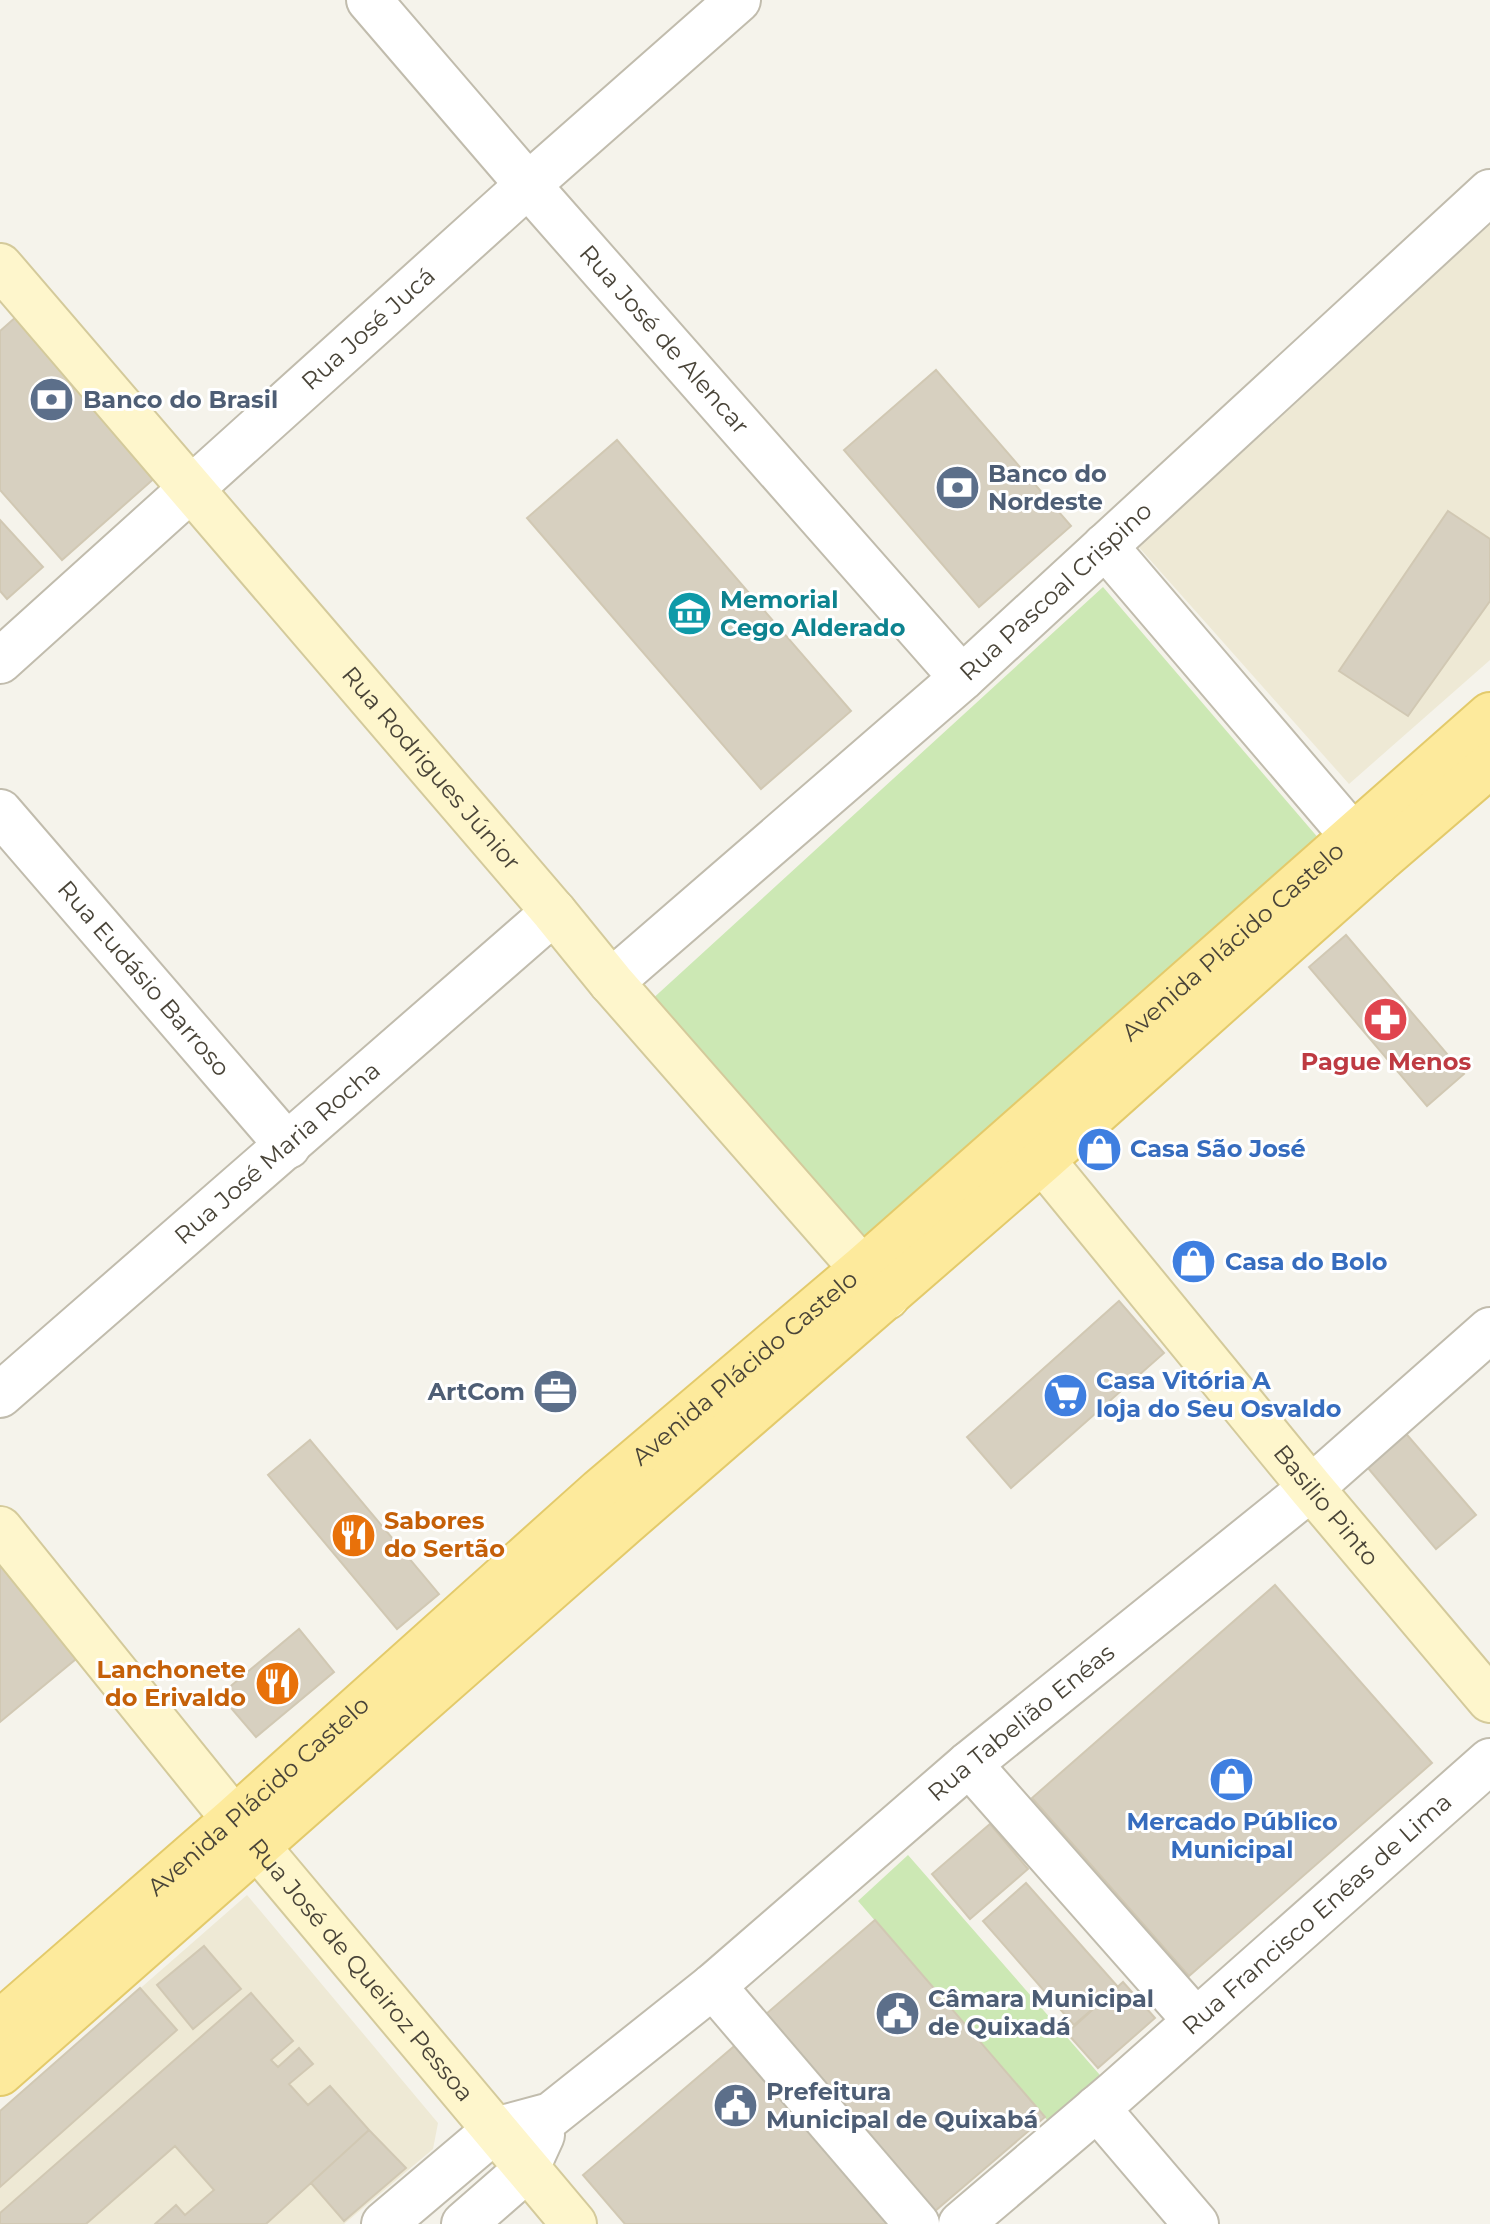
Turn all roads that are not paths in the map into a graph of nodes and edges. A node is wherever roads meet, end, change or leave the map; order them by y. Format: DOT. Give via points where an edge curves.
graph roads {
  1 [pos="369,0"];
  2 [pos="738,0"];
  3 [pos="528,185"];
  4 [pos="1490,192"];
  5 [pos="0,266"];
  6 [pos="191,490"];
  7 [pos="1105,546"];
  8 [pos="0,661"];
  9 [pos="962,678"];
  10 [pos="1490,715"];
  11 [pos="1490,765"];
  12 [pos="0,812"];
  13 [pos="1364,850"];
  14 [pos="554,912"];
  15 [pos="611,982"];
  16 [pos="288,1146"];
  17 [pos="1030,1146"];
  18 [pos="875,1282"];
  19 [pos="1490,1330"];
  20 [pos="0,1395"];
  21 [pos="1311,1488"];
  22 [pos="0,1529"];
  23 [pos="1490,1700"];
  24 [pos="1490,1761"];
  25 [pos="969,1764"];
  26 [pos="246,1833"];
  27 [pos="713,1986"];
  28 [pos="1196,2021"];
  29 [pos="0,2023"];
  30 [pos="0,2073"];
  31 [pos="1097,2108"];
  32 [pos="551,2115"];
  33 [pos="495,2130"];
  34 [pos="526,2170"];
  35 [pos="384,2224"];
  36 [pos="464,2224"];
  37 [pos="574,2224"];
  38 [pos="917,2224"];
  39 [pos="961,2224"];
  40 [pos="1196,2224"];
  1 -- 3 [label="street, Rua José de Alencar"];
  2 -- 3 [label="street, Rua José Jucá"];
  3 -- 6 [label="street, Rua José Jucá"];
  3 -- 9 [label="street, Rua José de Alencar"];
  4 -- 7 [label="street, Rua Pascoal Crispino"];
  5 -- 6 [label="main road, Rua Rodrigues Júnior"];
  6 -- 8 [label="street, Rua José Jucá"];
  6 -- 14 [label="main road, Rua Rodrigues Júnior"];
  7 -- 9 [label="street, Rua Pascoal Crispino"];
  7 -- 13 [label="street"];
  9 -- 15 [label="street, Rua Pascoal Crispino"];
  10 -- 13 [label="main road, Avenida Plácido Castelo"];
  11 -- 13 [label="main road, Avenida Plácido Castelo"];
  12 -- 16 [label="street, Rua Eudásio Barroso"];
  13 -- 17 [label="main road, Avenida Plácido Castelo"];
  14 -- 15 [label="main road, Rua Rodrigues Júnior"];
  14 -- 16 [label="street, Rua José Maria Rocha"];
  15 -- 18 [label="main road, Rua Rodrigues Júnior"];
  16 -- 20 [label="street, Rua José Maria Rocha"];
  17 -- 18 [label="main road, Avenida Plácido Castelo"];
  17 -- 21 [label="main road, Basilio Pinto"];
  18 -- 26 [label="main road, Avenida Plácido Castelo" via="600,1491"];
  19 -- 21 [label="street, Rua Tabelião Enéas"];
  21 -- 23 [label="main road, Basilio Pinto"];
  21 -- 25 [label="street, Rua Tabelião Enéas"];
  22 -- 26 [label="main road, Rua José de Queiroz Pessoa"];
  24 -- 28 [label="street, Rua Francisco Enéas de Lima"];
  25 -- 27 [label="street, Rua Tabelião Enéas"];
  25 -- 28 [label="street"];
  26 -- 29 [label="main road, Avenida Plácido Castelo"];
  26 -- 30 [label="main road, Avenida Plácido Castelo"];
  26 -- 33 [label="main road, Rua José de Queiroz Pessoa"];
  27 -- 32 [label="street, Rua Tabelião Enéas"];
  27 -- 38 [label="street"];
  28 -- 31 [label="street, Rua Francisco Enéas de Lima"];
  31 -- 39 [label="street, Rua Francisco Enéas de Lima"];
  31 -- 40 [label="street"];
  32 -- 33 [label="street"];
  32 -- 34 [label="street"];
  33 -- 34 [label="main road, Rua José de Queiroz Pessoa"];
  33 -- 35 [label="street"];
  34 -- 36 [label="street"];
  34 -- 37 [label="main road, Rua José de Queiroz Pessoa"];
}
